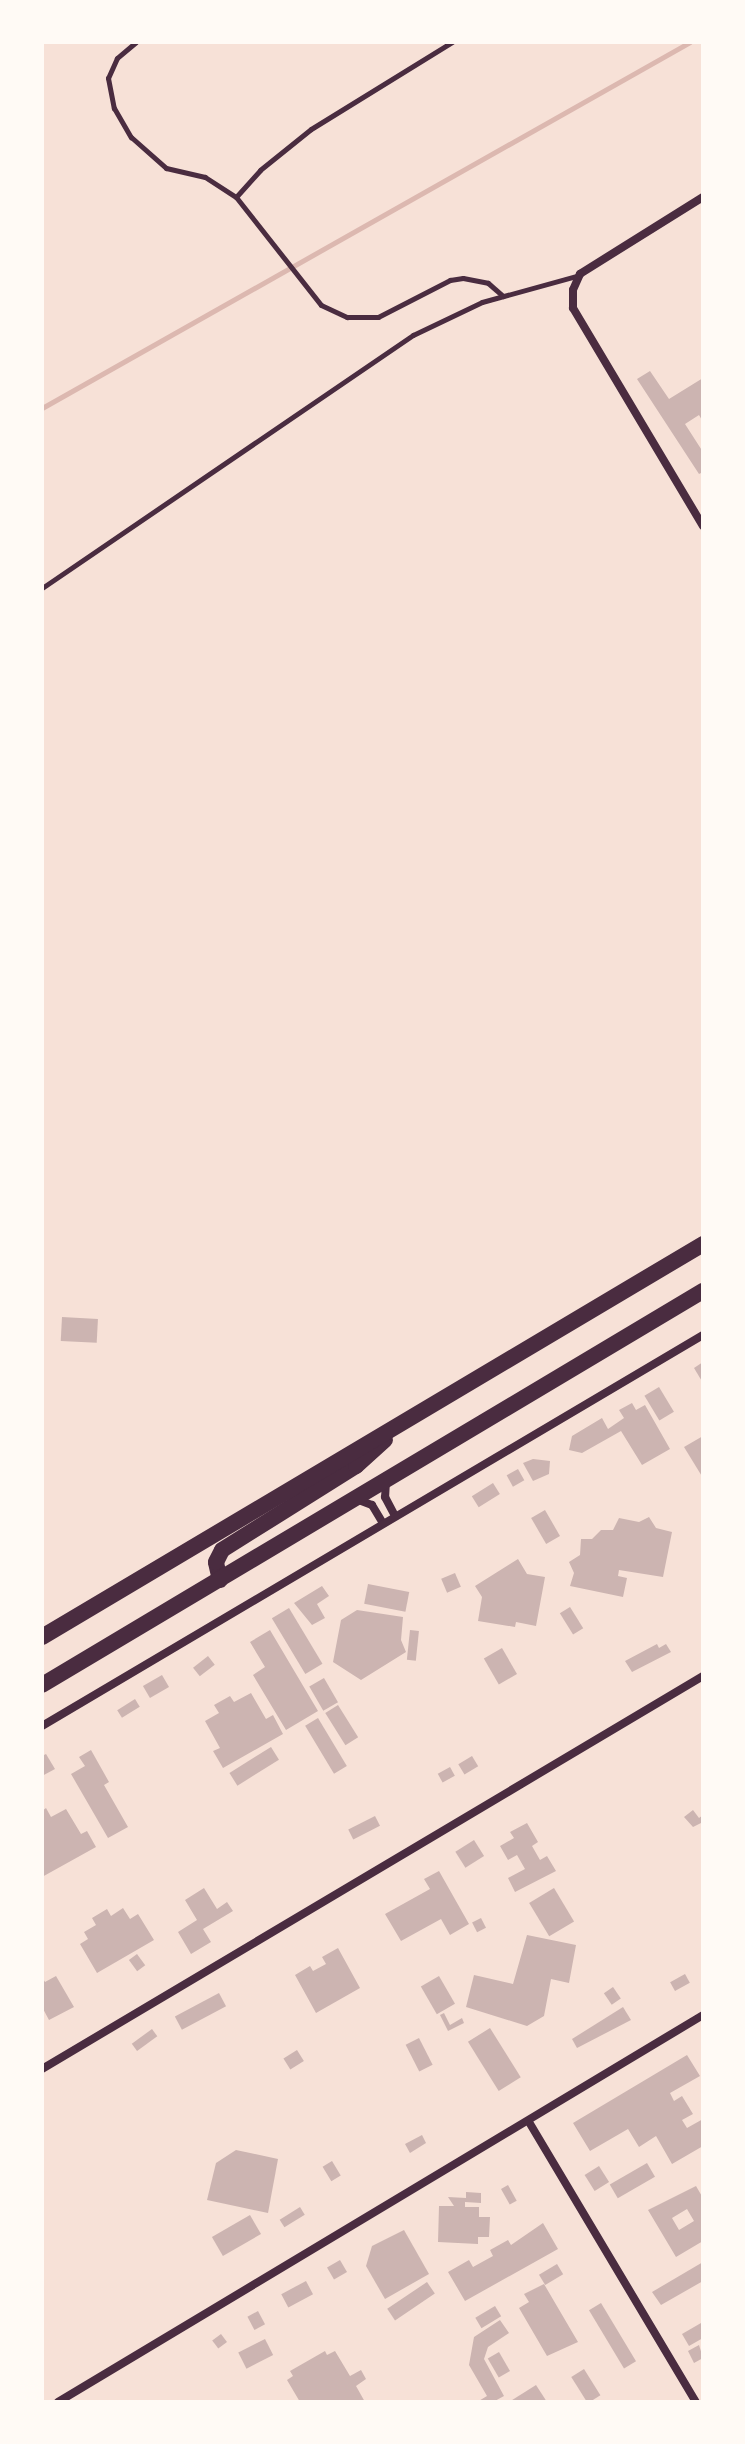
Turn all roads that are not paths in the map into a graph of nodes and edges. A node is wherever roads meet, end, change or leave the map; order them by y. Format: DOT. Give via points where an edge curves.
graph roads {
  1 [pos="136,42"];
  2 [pos="452,42"];
  3 [pos="236,197"];
  4 [pos="703,197"];
  5 [pos="580,274"];
  6 [pos="504,296"];
  7 [pos="703,526"];
  8 [pos="42,588"];
  9 [pos="703,1244"];
  10 [pos="703,1291"];
  11 [pos="703,1335"];
  12 [pos="397,1427"];
  13 [pos="387,1477"];
  14 [pos="352,1498"];
  15 [pos="395,1516"];
  16 [pos="383,1523"];
  17 [pos="220,1580"];
  18 [pos="42,1637"];
  19 [pos="703,1676"];
  20 [pos="42,1685"];
  21 [pos="42,1726"];
  22 [pos="703,2015"];
  23 [pos="42,2069"];
  24 [pos="529,2122"];
  25 [pos="58,2402"];
  26 [pos="696,2402"];
  1 -- 3 [label="lane" via="117,58 108,78 121,123 166,168 205,177"];
  2 -- 3 [label="lane" via="311,129"];
  3 -- 6 [label="lane" via="311,297 334,312 362,320 378,317 463,278 488,283"];
  4 -- 5 [label="street"];
  5 -- 6 [label="lane"];
  5 -- 7 [label="street" via="573,308"];
  6 -- 8 [label="lane" via="413,335"];
  9 -- 12 [label="main road"];
  10 -- 13 [label="main road"];
  11 -- 15 [label="street"];
  12 -- 17 [label="main road" via="356,1466 222,1550 216,1562"];
  12 -- 18 [label="main road"];
  13 -- 14 [label="main road"];
  13 -- 15 [label="street" via="385,1497"];
  14 -- 16 [label="street" via="372,1505"];
  14 -- 17 [label="main road"];
  15 -- 16 [label="street"];
  16 -- 21 [label="street"];
  17 -- 20 [label="main road"];
  19 -- 23 [label="street"];
  22 -- 24 [label="street"];
  24 -- 25 [label="street"];
  24 -- 26 [label="street"];
}
